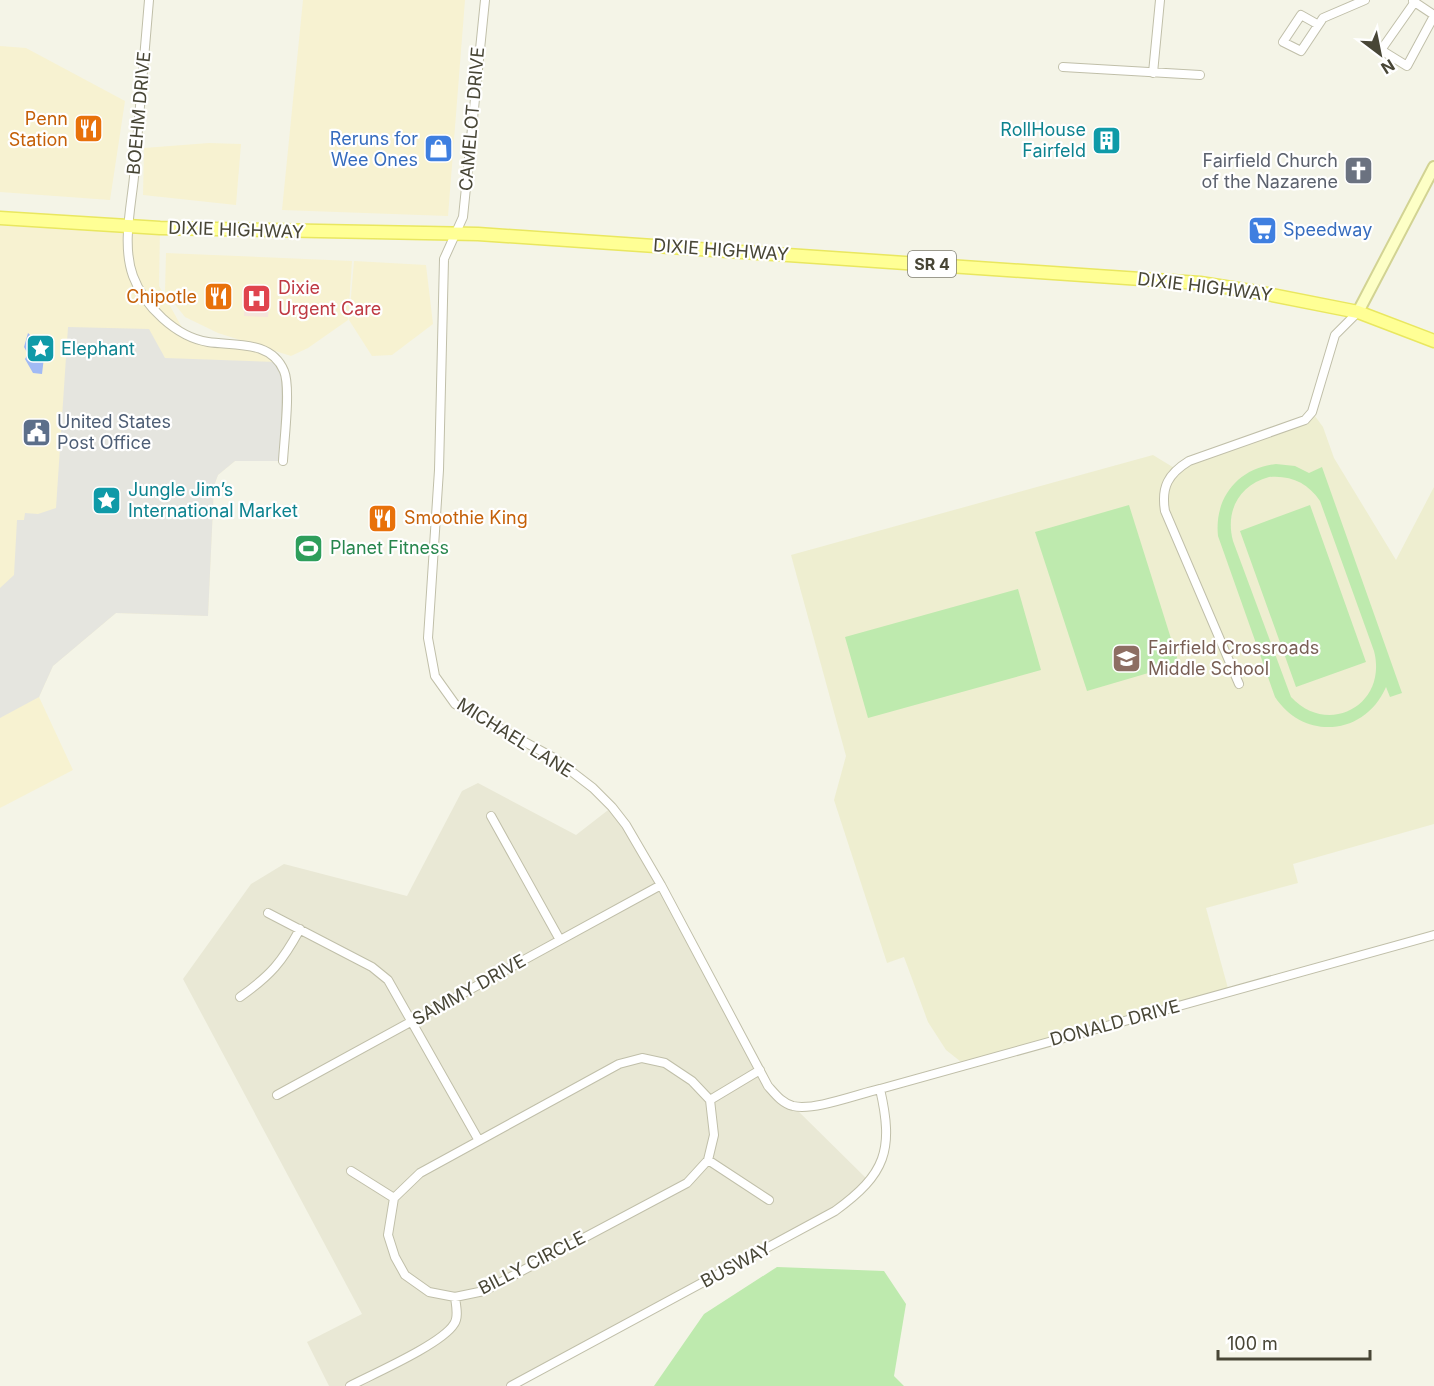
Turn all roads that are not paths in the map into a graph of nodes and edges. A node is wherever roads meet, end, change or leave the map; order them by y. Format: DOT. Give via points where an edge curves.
graph roads {
  1 [pos="149,0"];
  2 [pos="485,0"];
  3 [pos="1160,0"];
  4 [pos="1365,0"];
  5 [pos="1413,2"];
  6 [pos="1434,16"];
  7 [pos="1317,24"];
  8 [pos="1063,67"];
  9 [pos="1153,73"];
  10 [pos="1200,75"];
  11 [pos="1434,167"];
  12 [pos="0,218"];
  13 [pos="129,227"];
  14 [pos="453,235"];
  15 [pos="1358,312"];
  16 [pos="1434,341"];
  17 [pos="283,461"];
  18 [pos="1239,684"];
  19 [pos="491,816"];
  20 [pos="661,885"];
  21 [pos="268,913"];
  22 [pos="300,929"];
  23 [pos="1434,935"];
  24 [pos="560,940"];
  25 [pos="240,997"];
  26 [pos="413,1022"];
  27 [pos="760,1070"];
  28 [pos="880,1089"];
  29 [pos="277,1095"];
  30 [pos="710,1100"];
  31 [pos="794,1107"];
  32 [pos="478,1139"];
  33 [pos="708,1160"];
  34 [pos="351,1171"];
  35 [pos="394,1198"];
  36 [pos="769,1200"];
  37 [pos="455,1297"];
  38 [pos="350,1386"];
  39 [pos="511,1386"];
  1 -- 13 [label="street, BOEHM DRIVE"];
  2 -- 14 [label="street, CAMELOT DRIVE" via="463,217"];
  3 -- 9 [label="street"];
  4 -- 7 [label="street"];
  5 -- 6 [label="street"];
  5 -- 6 [label="street" via="1381,50 1407,66"];
  7 -- 7 [label="street" via="1301,15 1283,42 1301,51"];
  8 -- 9 [label="street"];
  9 -- 10 [label="street"];
  11 -- 15 [label="street"];
  12 -- 13 [label="main road, DIXIE HIGHWAY / SR 4"];
  13 -- 14 [label="main road, DIXIE HIGHWAY / SR 4"];
  13 -- 17 [label="street, BOEHM DRIVE" via="132,274 156,313 193,338 256,346 273,357 284,371 288,383"];
  14 -- 15 [label="main road, DIXIE HIGHWAY / SR 4" via="518,236 1200,283"];
  14 -- 20 [label="street, MICHAEL LANE" via="444,259 439,470 428,638 435,676 455,704 554,758 593,788 626,825"];
  15 -- 16 [label="main road, DIXIE HIGHWAY / SR 4"];
  15 -- 18 [label="street" via="1335,335 1312,412 1305,420 1189,461 1166,482 1162,495 1165,511"];
  19 -- 24 [label="street"];
  20 -- 24 [label="street, SAMMY DRIVE"];
  20 -- 27 [label="street, MICHAEL LANE"];
  21 -- 22 [label="street"];
  22 -- 25 [label="street" via="269,976"];
  22 -- 26 [label="street" via="372,967 388,981"];
  23 -- 28 [label="street, DONALD DRIVE"];
  24 -- 26 [label="street, SAMMY DRIVE"];
  26 -- 29 [label="street, SAMMY DRIVE"];
  26 -- 32 [label="street"];
  27 -- 30 [label="street"];
  27 -- 31 [label="street, MICHAEL LANE" via="781,1101"];
  28 -- 31 [label="street, DONALD DRIVE"];
  28 -- 39 [label="street, BUSWAY" via="887,1143 870,1182 856,1195 836,1211"];
  30 -- 32 [label="street" via="692,1081 665,1063 642,1058 619,1064"];
  30 -- 33 [label="street" via="714,1135"];
  32 -- 35 [label="street" via="420,1173"];
  33 -- 36 [label="street"];
  33 -- 37 [label="street, BILLY CIRCLE" via="687,1183 484,1291"];
  34 -- 35 [label="street"];
  35 -- 37 [label="street, BILLY CIRCLE" via="387,1235 405,1275 429,1292"];
  37 -- 38 [label="street" via="455,1324 442,1337"];
}
